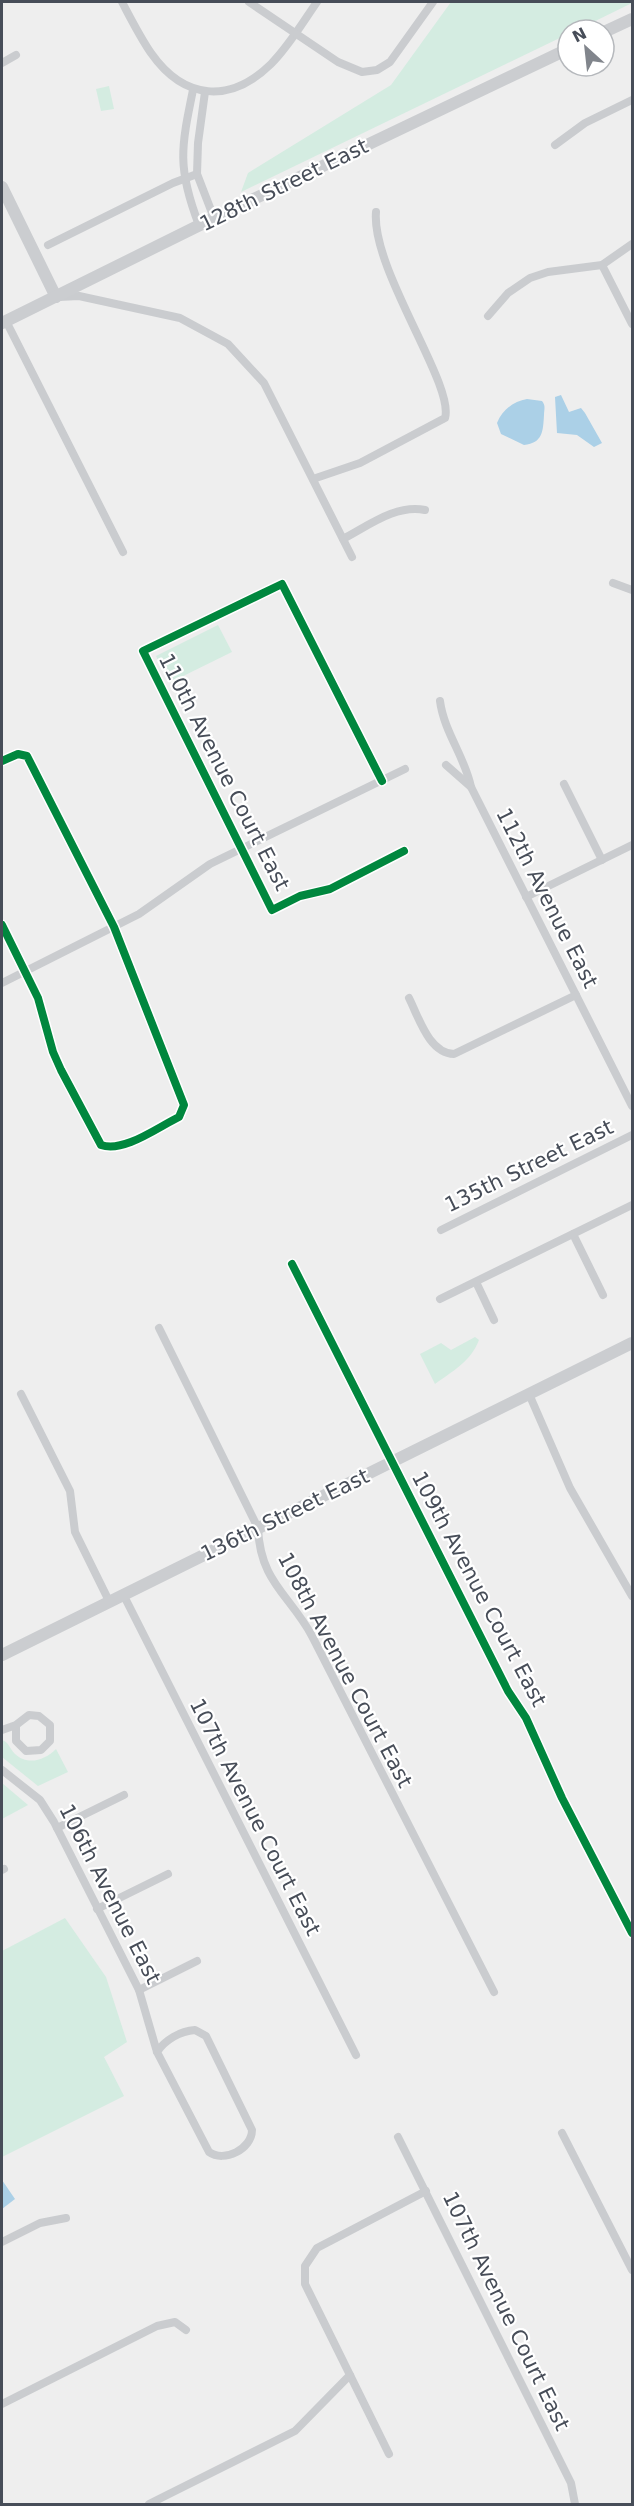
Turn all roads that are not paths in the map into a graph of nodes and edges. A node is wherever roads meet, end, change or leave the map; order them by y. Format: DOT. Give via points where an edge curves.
graph roads {
  1 [pos="122,2"];
  2 [pos="249,2"];
  3 [pos="317,2"];
  4 [pos="433,2"];
  5 [pos="633,19"];
  6 [pos="616,27"];
  7 [pos="296,32"];
  8 [pos="556,55"];
  9 [pos="16,56"];
  10 [pos="2,63"];
  11 [pos="193,90"];
  12 [pos="205,92"];
  13 [pos="633,100"];
  14 [pos="555,145"];
  15 [pos="197,174"];
  16 [pos="184,178"];
  17 [pos="2,187"];
  18 [pos="376,212"];
  19 [pos="214,218"];
  20 [pos="200,225"];
  21 [pos="633,244"];
  22 [pos="48,246"];
  23 [pos="602,265"];
  24 [pos="56,297"];
  25 [pos="488,316"];
  26 [pos="4,322"];
  27 [pos="633,324"];
  28 [pos="313,479"];
  29 [pos="424,510"];
  30 [pos="343,538"];
  31 [pos="123,552"];
  32 [pos="352,557"];
  33 [pos="613,583"];
  34 [pos="633,590"];
  35 [pos="440,701"];
  36 [pos="2,761"];
  37 [pos="446,765"];
  38 [pos="405,769"];
  39 [pos="382,781"];
  40 [pos="564,784"];
  41 [pos="471,787"];
  42 [pos="633,845"];
  43 [pos="243,848"];
  44 [pos="404,851"];
  45 [pos="602,860"];
  46 [pos="526,897"];
  47 [pos="2,925"];
  48 [pos="114,927"];
  49 [pos="24,971"];
  50 [pos="2,982"];
  51 [pos="576,994"];
  52 [pos="409,998"];
  53 [pos="633,1106"];
  54 [pos="633,1135"];
  55 [pos="633,1205"];
  56 [pos="441,1230"];
  57 [pos="573,1234"];
  58 [pos="292,1264"];
  59 [pos="476,1282"];
  60 [pos="603,1295"];
  61 [pos="440,1299"];
  62 [pos="494,1320"];
  63 [pos="159,1328"];
  64 [pos="633,1343"];
  65 [pos="21,1394"];
  66 [pos="529,1394"];
  67 [pos="394,1461"];
  68 [pos="258,1528"];
  69 [pos="123,1594"];
  70 [pos="633,1596"];
  71 [pos="109,1601"];
  72 [pos="2,1655"];
  73 [pos="16,1725"];
  74 [pos="2,1730"];
  75 [pos="2,1770"];
  76 [pos="124,1795"];
  77 [pos="57,1828"];
  78 [pos="168,1874"];
  79 [pos="97,1909"];
  80 [pos="633,1933"];
  81 [pos="197,1961"];
  82 [pos="139,1990"];
  83 [pos="494,1992"];
  84 [pos="157,2052"];
  85 [pos="356,2055"];
  86 [pos="562,2133"];
  87 [pos="398,2137"];
  88 [pos="426,2191"];
  89 [pos="66,2218"];
  90 [pos="2,2242"];
  91 [pos="633,2270"];
  92 [pos="186,2331"];
  93 [pos="350,2375"];
  94 [pos="2,2404"];
  95 [pos="389,2454"];
  96 [pos="148,2505"];
  97 [pos="574,2505"];
  1 -- 11 [label="street" via="151,54 175,79"];
  2 -- 7 [label="street"];
  3 -- 7 [label="street"];
  4 -- 7 [label="street" via="390,62 372,71 349,69"];
  5 -- 6 [label="street"];
  7 -- 12 [label="street" via="260,73 238,86"];
  8 -- 19 [label="street, 128th Street East"];
  9 -- 10 [label="street"];
  11 -- 12 [label="street"];
  11 -- 16 [label="street" via="182,154"];
  12 -- 15 [label="street"];
  13 -- 14 [label="street" via="585,123"];
  15 -- 16 [label="street"];
  15 -- 19 [label="street"];
  16 -- 20 [label="street"];
  16 -- 22 [label="street"];
  17 -- 24 [label="street"];
  18 -- 28 [label="street" via="376,232 384,258 437,380 446,414 360,463"];
  19 -- 20 [label="street, 128th Street East"];
  20 -- 24 [label="street, 128th Street East"];
  21 -- 23 [label="street"];
  23 -- 25 [label="street" via="530,278 508,293"];
  23 -- 27 [label="street"];
  24 -- 26 [label="street, 128th Street East"];
  24 -- 28 [label="street" via="79,296 180,318 228,344 264,383"];
  26 -- 31 [label="street"];
  28 -- 30 [label="street"];
  29 -- 30 [label="street" via="400,510"];
  30 -- 32 [label="street"];
  33 -- 34 [label="street"];
  35 -- 41 [label="street, 112th Avenue East"];
  36 -- 48 [label="street" via="27,756"];
  37 -- 41 [label="street"];
  38 -- 39 [label="street"];
  39 -- 43 [label="street"];
  39 -- 43 [label="street, 110th Avenue Court East" via="282,584 143,651"];
  40 -- 45 [label="street"];
  41 -- 46 [label="street, 112th Avenue East"];
  42 -- 45 [label="street"];
  43 -- 44 [label="street, 110th Avenue Court East" via="272,910 300,896 330,889"];
  43 -- 48 [label="street" via="210,864 161,901"];
  45 -- 46 [label="street"];
  46 -- 51 [label="street, 112th Avenue East"];
  47 -- 49 [label="street"];
  48 -- 49 [label="street"];
  48 -- 49 [label="street" via="184,1105 179,1117 123,1144 101,1145 53,1052 38,998"];
  49 -- 50 [label="street"];
  51 -- 52 [label="street" via="454,1054 441,1052 432,1042"];
  51 -- 53 [label="street, 112th Avenue East"];
  54 -- 56 [label="street, 135th Street East"];
  55 -- 57 [label="street"];
  57 -- 59 [label="street"];
  57 -- 60 [label="street"];
  58 -- 67 [label="street, 109th Avenue Court East"];
  59 -- 61 [label="street"];
  59 -- 62 [label="street"];
  63 -- 68 [label="street, 108th Avenue Court East"];
  64 -- 66 [label="street, 136th Street East"];
  65 -- 71 [label="street" via="70,1491 75,1532"];
  66 -- 67 [label="street, 136th Street East"];
  66 -- 70 [label="street" via="570,1488"];
  67 -- 68 [label="street, 136th Street East"];
  67 -- 80 [label="street, 109th Avenue Court East"];
  68 -- 69 [label="street, 136th Street East"];
  68 -- 83 [label="street, 108th Avenue Court East" via="270,1576 310,1633"];
  69 -- 71 [label="street, 136th Street East"];
  69 -- 85 [label="street, 107th Avenue Court East"];
  71 -- 72 [label="street, 136th Street East"];
  73 -- 73 [label="street" via="16,1741 26,1751 41,1750 50,1741 50,1725 39,1716 28,1715"];
  73 -- 74 [label="street"];
  75 -- 77 [label="street, 106th Avenue East" via="40,1800"];
  76 -- 77 [label="street"];
  77 -- 79 [label="street, 106th Avenue East"];
  78 -- 79 [label="street"];
  79 -- 82 [label="street, 106th Avenue East"];
  81 -- 82 [label="street"];
  82 -- 84 [label="street, 106th Avenue East"];
  84 -- 84 [label="street, 106th Avenue East" via="209,2152 223,2156 247,2144 252,2130 206,2036 195,2030 183,2032"];
  86 -- 91 [label="street"];
  87 -- 88 [label="street, 107th Avenue Court East"];
  88 -- 93 [label="street" via="317,2248 306,2264 305,2284"];
  88 -- 97 [label="street, 107th Avenue Court East" via="571,2483"];
  89 -- 90 [label="street" via="40,2223"];
  92 -- 94 [label="street" via="175,2322 157,2326"];
  93 -- 95 [label="street"];
  93 -- 96 [label="street" via="295,2431"];
}
